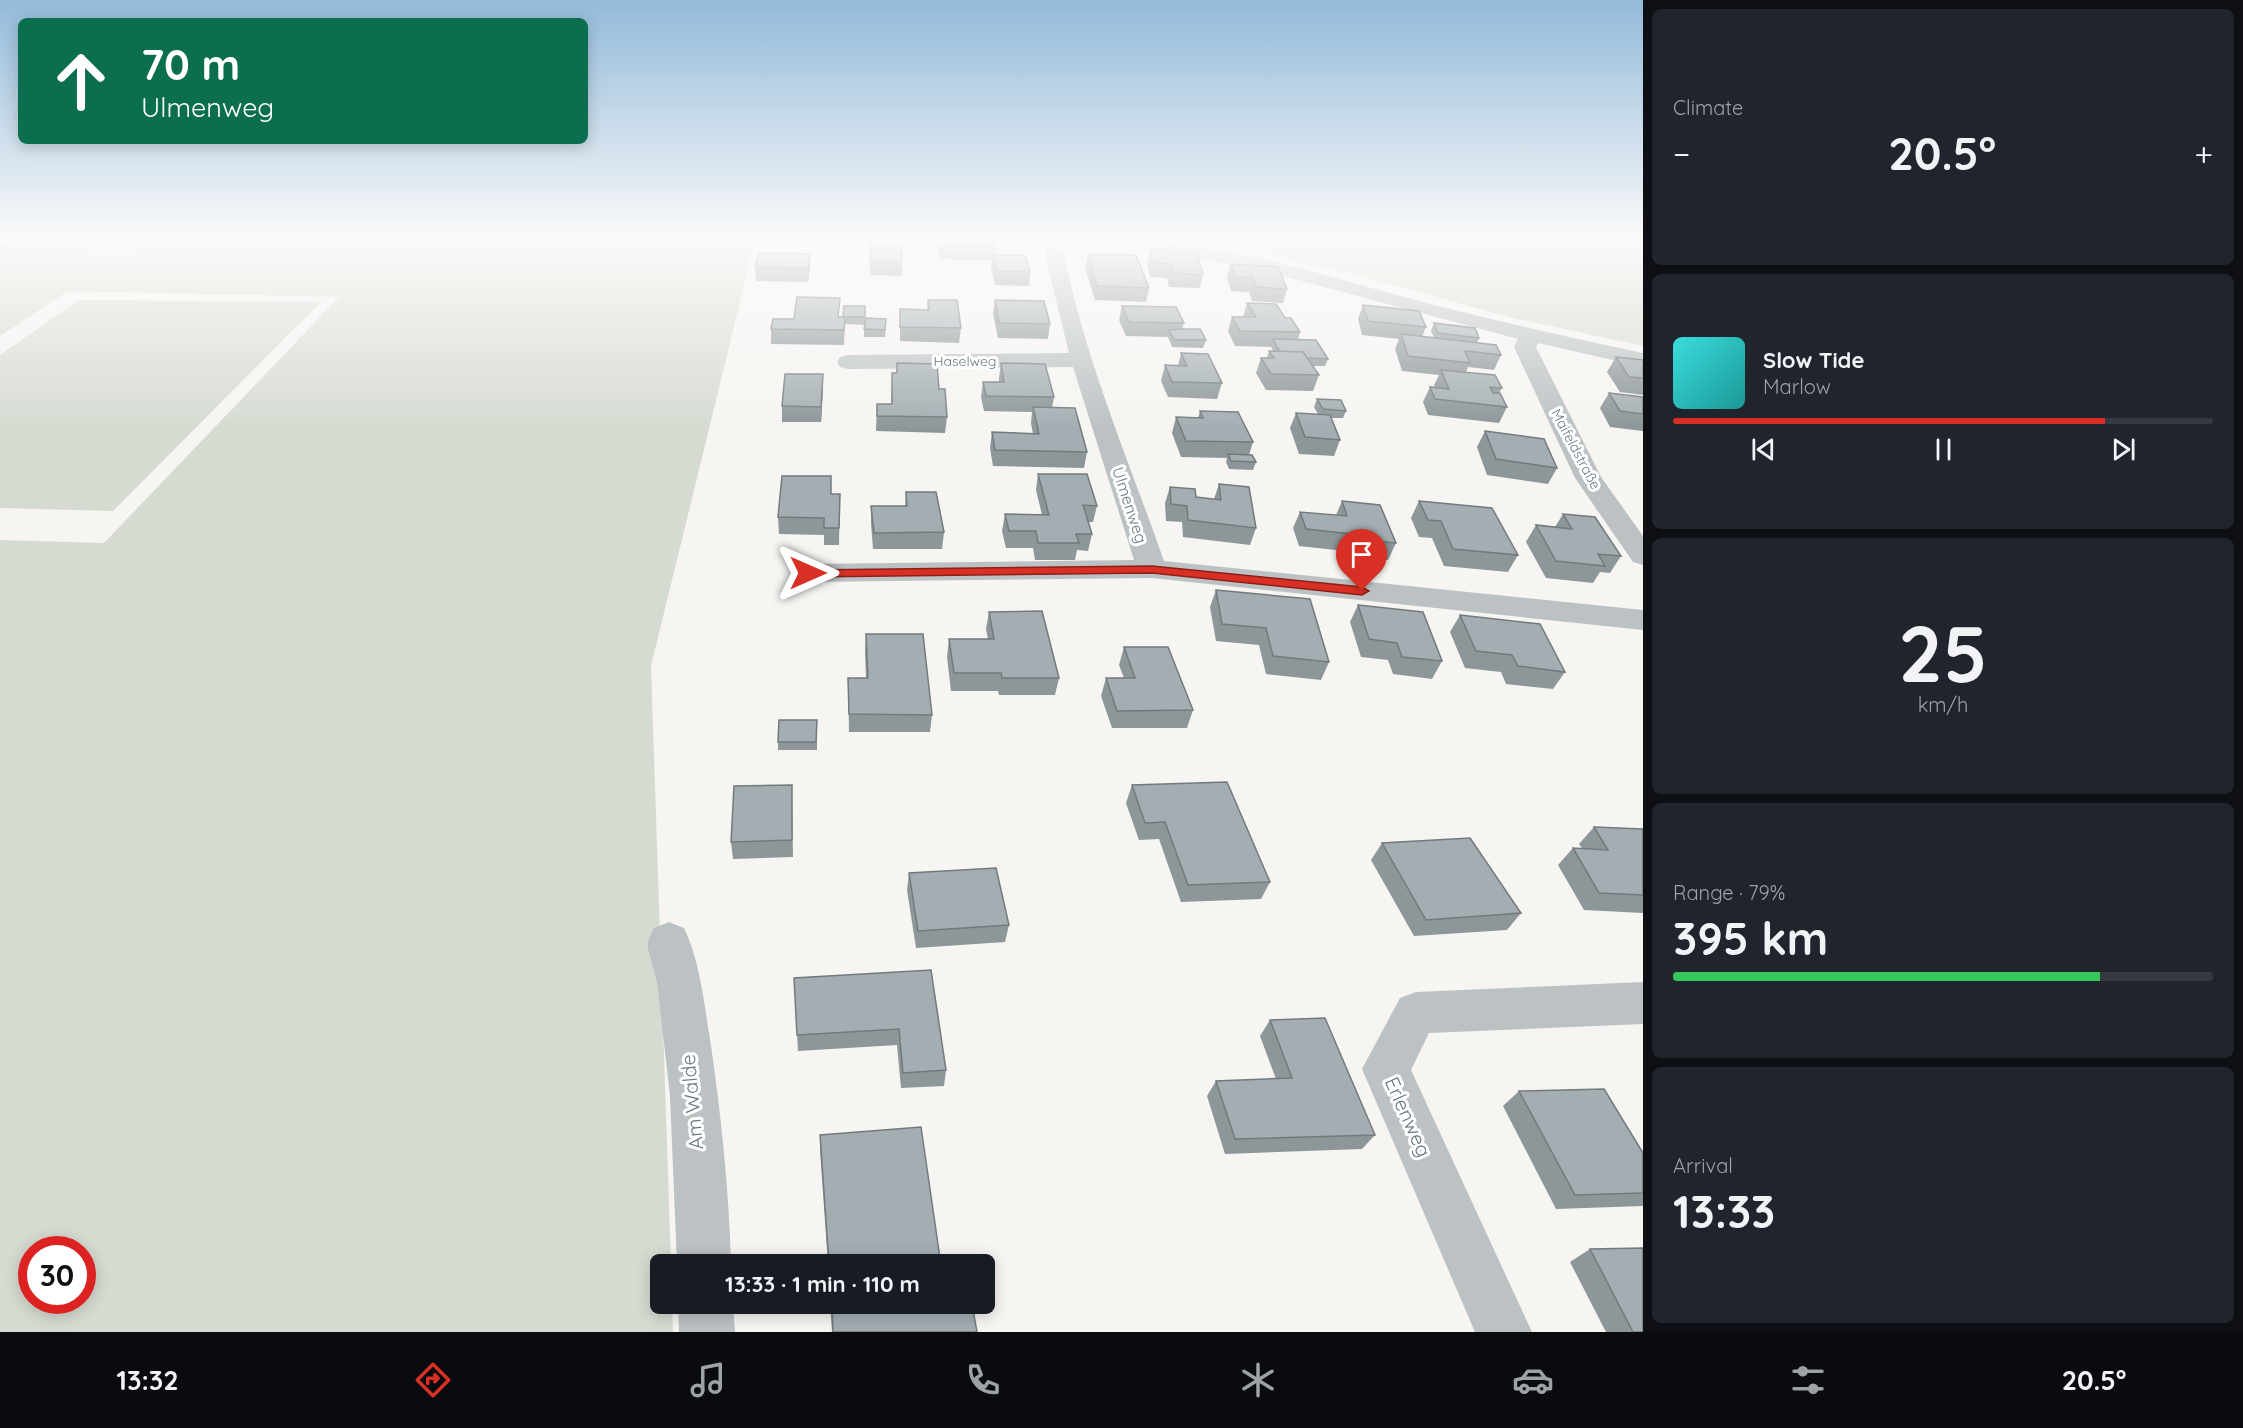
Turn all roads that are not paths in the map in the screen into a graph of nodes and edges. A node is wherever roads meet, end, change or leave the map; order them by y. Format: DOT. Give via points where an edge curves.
graph roads {
  1 [pos="1067,304"];
  2 [pos="1410,304"];
  3 [pos="1530,336"];
  4 [pos="1083,360"];
  5 [pos="1643,360"];
  6 [pos="848,362"];
  7 [pos="1641,550"];
  8 [pos="1152,569"];
  9 [pos="808,573"];
  10 [pos="1643,620"];
  11 [pos="669,941"];
  12 [pos="1643,1003"];
  13 [pos="703,1254"];
  14 [pos="706,1314"];
  15 [pos="707,1332"];
  16 [pos="1504,1332"];
  1 -- 4 [label="street, Ulmenweg"];
  2 -- 3 [label="street"];
  3 -- 5 [label="street"];
  3 -- 7 [label="street, Maifeldstraße" via="1525,347 1588,478"];
  4 -- 6 [label="street, Haselweg"];
  4 -- 8 [label="street, Ulmenweg"];
  8 -- 9 [label="street"];
  8 -- 10 [label="street"];
  11 -- 13 [label="street, Am Walde" via="694,1096"];
  12 -- 16 [label="street, Erlenweg" via="1416,1013 1386,1069"];
  14 -- 15 [label="street"];
}
